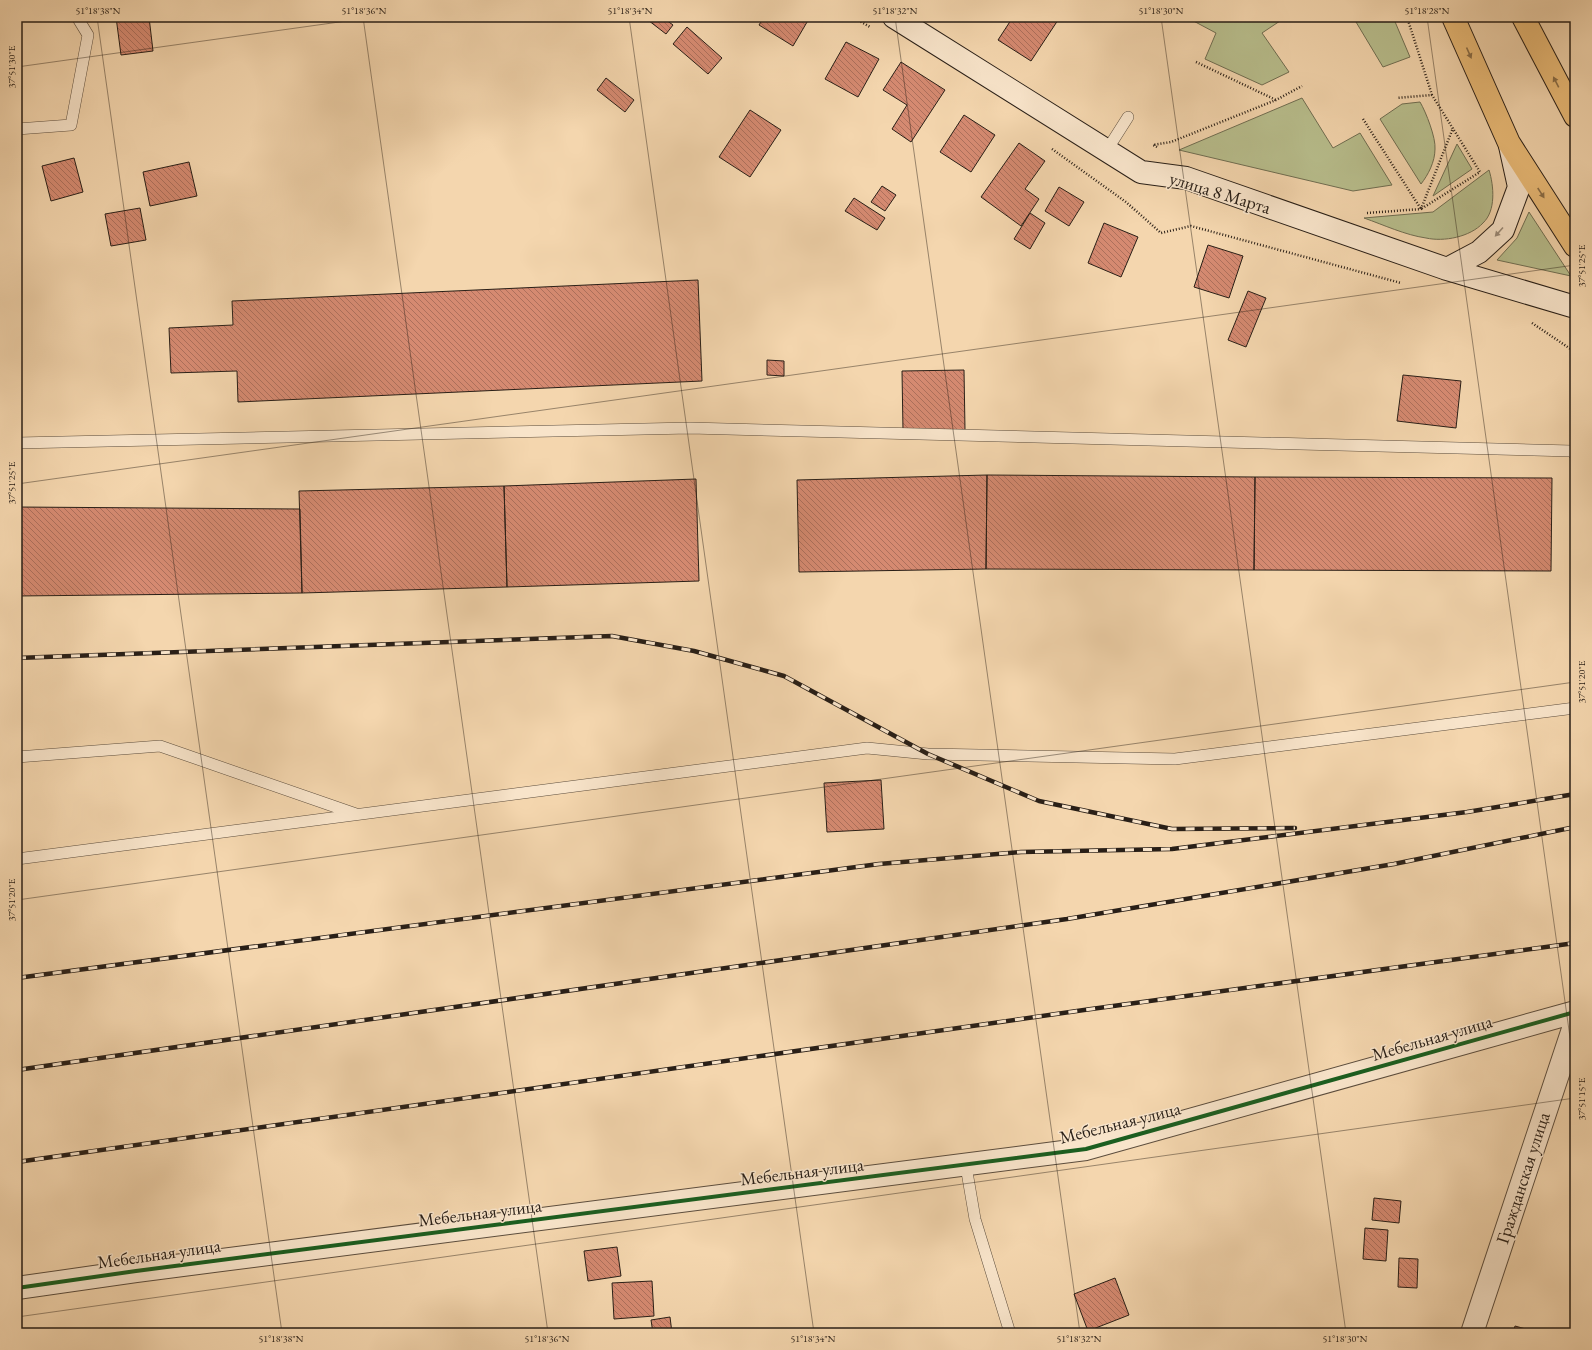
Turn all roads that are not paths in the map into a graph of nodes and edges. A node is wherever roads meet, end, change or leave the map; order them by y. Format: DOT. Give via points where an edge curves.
graph roads {
  1 [pos="77,17"];
  2 [pos="894,17"];
  3 [pos="1453,17"];
  4 [pos="1523,17"];
  5 [pos="1575,116"];
  6 [pos="1128,117"];
  7 [pos="17,128"];
  8 [pos="1509,143"];
  9 [pos="1107,150"];
  10 [pos="1575,246"];
  11 [pos="1446,269"];
  12 [pos="1575,307"];
  13 [pos="17,443"];
  14 [pos="1575,455"];
  15 [pos="1575,708"];
  16 [pos="17,757"];
  17 [pos="358,815"];
  18 [pos="17,859"];
  19 [pos="1575,1012"];
  20 [pos="1575,1023"];
  21 [pos="966,1166"];
  22 [pos="17,1288"];
  23 [pos="1010,1333"];
  24 [pos="1472,1333"];
  1 -- 7 [label="lane" via="88,35 71,125"];
  2 -- 9 [label="street, улица 8 Марта"];
  3 -- 8 [label="main road, one-way"];
  5 -- 4 [label="main road, one-way"];
  6 -- 9 [label="lane"];
  8 -- 10 [label="main road, one-way"];
  8 -- 11 [label="street, one-way" via="1519,187 1503,230 1479,252"];
  9 -- 11 [label="street, улица 8 Марта" via="1141,172 1186,178"];
  11 -- 12 [label="street, улица 8 Марта"];
  13 -- 14 [label="lane" via="690,428 1572,451"];
  15 -- 17 [label="lane" via="1175,759 928,754 867,748"];
  16 -- 17 [label="lane" via="160,746"];
  17 -- 18 [label="lane"];
  19 -- 21 [label="street, Мебельная улица" via="1086,1149"];
  20 -- 24 [label="street, Гражданская улица"];
  21 -- 22 [label="street, Мебельная улица"];
  21 -- 23 [label="lane" via="975,1219"];
}
